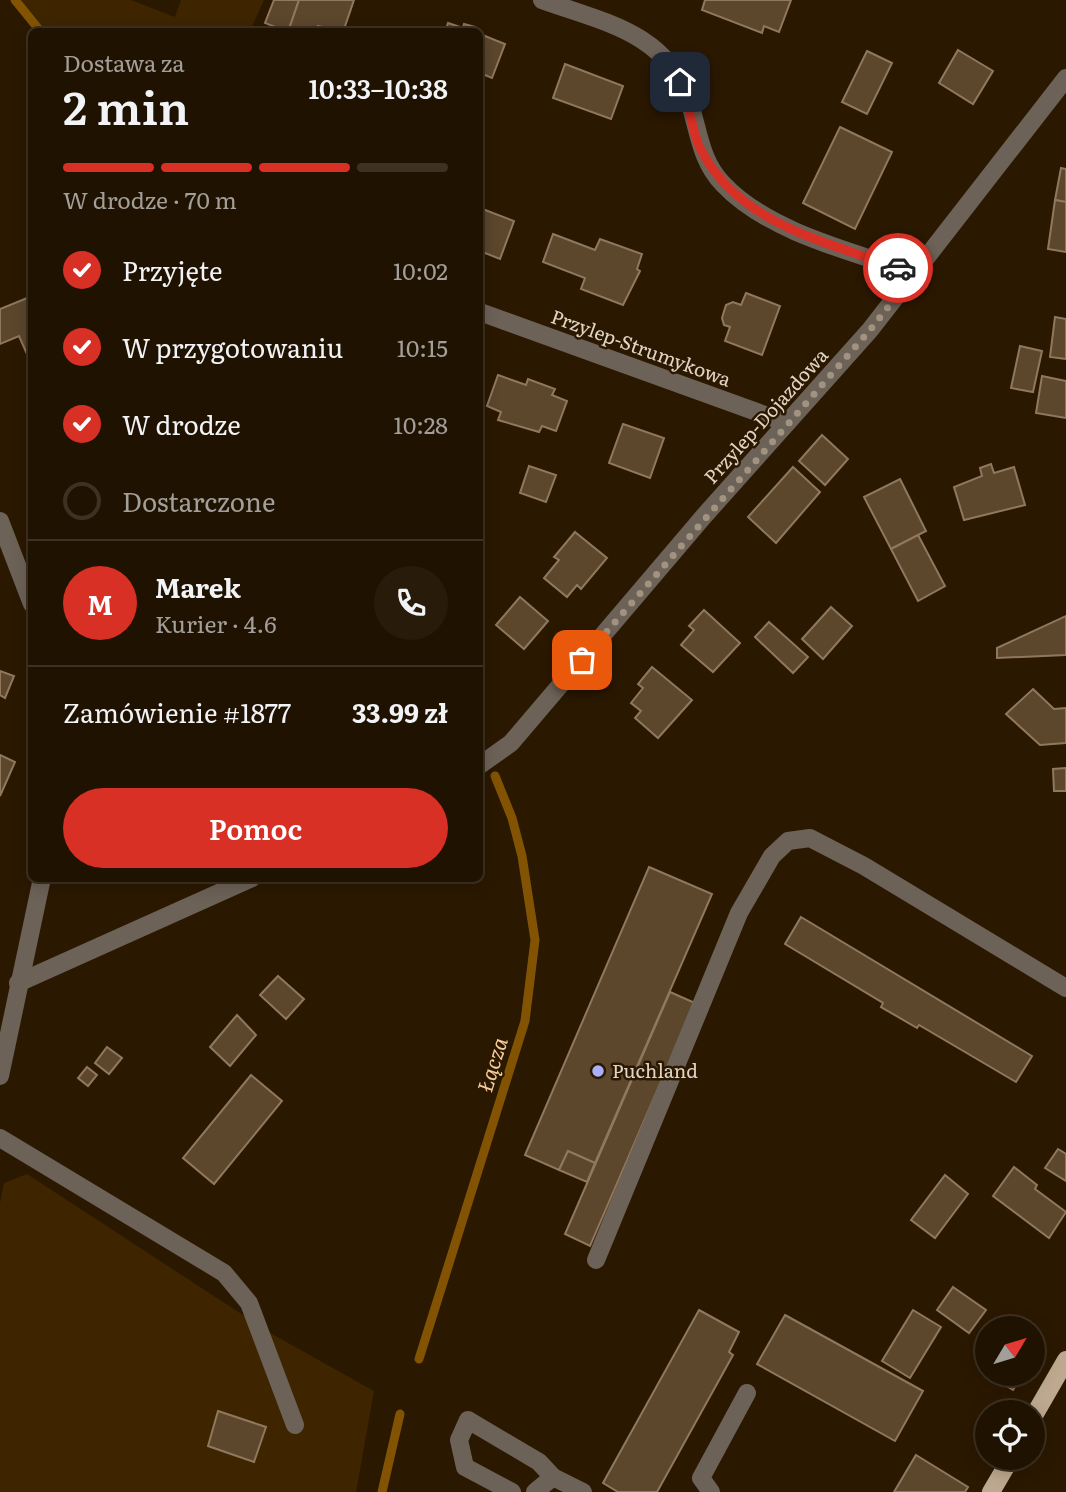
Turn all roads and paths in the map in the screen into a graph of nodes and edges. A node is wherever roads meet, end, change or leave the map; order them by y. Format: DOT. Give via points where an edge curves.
graph roads {
  1 [pos="542,0"];
  2 [pos="1066,78"];
  3 [pos="915,273"];
  4 [pos="483,313"];
  5 [pos="787,423"];
  6 [pos="0,521"];
  7 [pos="28,594"];
  8 [pos="483,763"];
  9 [pos="40,882"];
  10 [pos="243,882"];
  11 [pos="18,983"];
  12 [pos="1066,988"];
  13 [pos="0,1076"];
  14 [pos="0,1138"];
  15 [pos="596,1260"];
  16 [pos="1066,1360"];
  17 [pos="747,1393"];
  18 [pos="1043,1400"];
  19 [pos="295,1425"];
  20 [pos="1004,1470"];
  21 [pos="553,1477"];
  22 [pos="512,1492"];
  23 [pos="535,1492"];
  24 [pos="583,1492"];
  25 [pos="711,1492"];
  26 [pos="991,1492"];
  1 -- 3 [label="street" via="641,37 670,64 689,100 699,146 721,182 748,208 784,226"];
  2 -- 3 [label="street, Przylep-Dojazdowa"];
  3 -- 5 [label="street, Przylep-Dojazdowa"];
  4 -- 5 [label="street, Przylep-Strumykowa"];
  5 -- 8 [label="street, Przylep-Dojazdowa" via="511,743"];
  6 -- 7 [label="street"];
  9 -- 11 [label="street"];
  10 -- 11 [label="street"];
  11 -- 13 [label="street"];
  12 -- 15 [label="street" via="864,866 810,838 788,841 772,856 739,913"];
  14 -- 19 [label="street" via="224,1273 249,1303"];
  16 -- 18 [label="main road"];
  17 -- 25 [label="street" via="701,1478"];
  20 -- 26 [label="main road"];
  21 -- 22 [label="street" via="539,1462 468,1420 459,1440 465,1467"];
  21 -- 23 [label="street"];
  21 -- 24 [label="street"];
}
